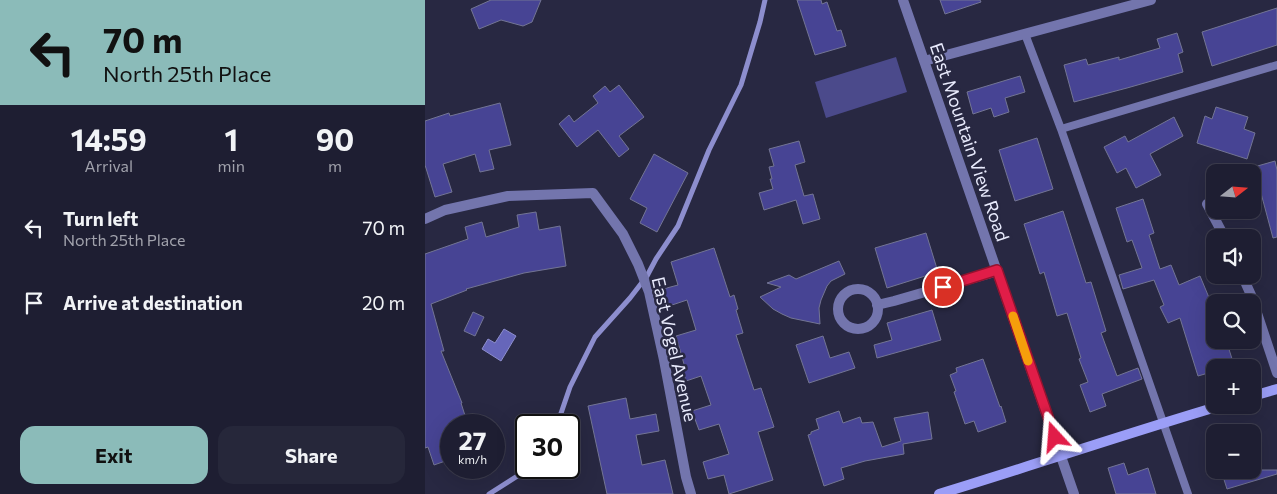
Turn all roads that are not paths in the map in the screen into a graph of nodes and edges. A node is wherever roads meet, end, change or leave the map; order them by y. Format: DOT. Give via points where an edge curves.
graph roads {
  1 [pos="903,0"];
  2 [pos="1151,0"];
  3 [pos="1025,34"];
  4 [pos="924,61"];
  5 [pos="1277,65"];
  6 [pos="1061,129"];
  7 [pos="425,219"];
  8 [pos="997,270"];
  9 [pos="1246,284"];
  10 [pos="877,304"];
  11 [pos="1277,373"];
  12 [pos="1277,389"];
  13 [pos="1261,394"];
  14 [pos="1206,410"];
  15 [pos="1164,422"];
  16 [pos="1061,456"];
  17 [pos="691,494"];
  18 [pos="939,494"];
  19 [pos="1074,494"];
  20 [pos="1188,494"];
  1 -- 4 [label="street, East Mountain View Road"];
  2 -- 3 [label="street"];
  3 -- 4 [label="street"];
  3 -- 6 [label="lane"];
  4 -- 8 [label="street, East Mountain View Road"];
  5 -- 6 [label="lane"];
  6 -- 15 [label="lane"];
  7 -- 17 [label="street, East Vogel Avenue" via="445,210 508,196 593,193 623,234 649,292"];
  8 -- 10 [label="street"];
  8 -- 16 [label="street, East Mountain View Road"];
  9 -- 11 [label="street"];
  12 -- 13 [label="street"];
  14 -- 15 [label="street"];
  15 -- 16 [label="street"];
  15 -- 20 [label="lane"];
  16 -- 18 [label="street"];
  16 -- 19 [label="street, East Mountain View Road"];
}
